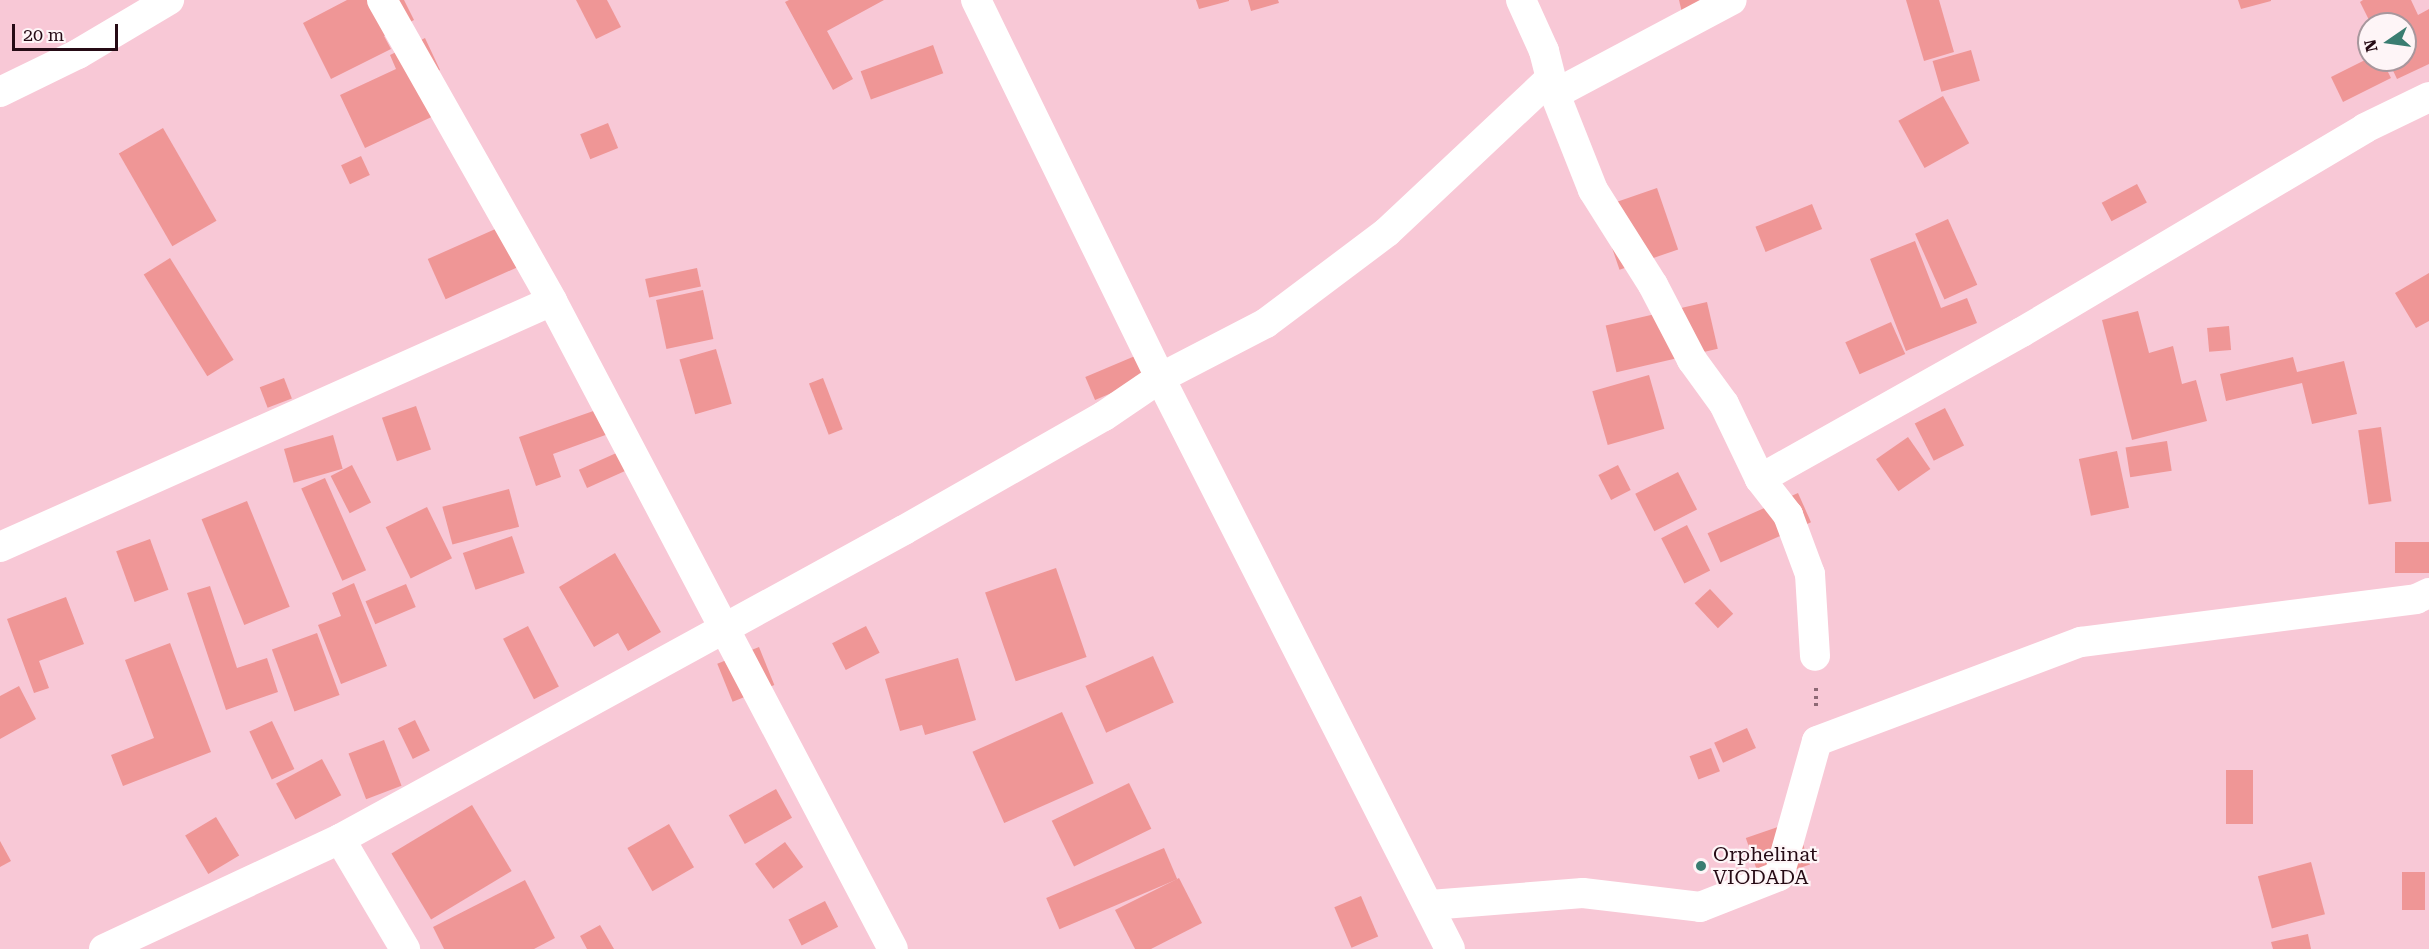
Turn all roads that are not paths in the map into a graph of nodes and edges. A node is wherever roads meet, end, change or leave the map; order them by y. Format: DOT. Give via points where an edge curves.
graph roads {
  1 [pos="169,0"];
  2 [pos="382,0"];
  3 [pos="976,0"];
  4 [pos="1521,0"];
  5 [pos="1732,0"];
  6 [pos="0,92"];
  7 [pos="1555,94"];
  8 [pos="2429,97"];
  9 [pos="552,301"];
  10 [pos="1160,378"];
  11 [pos="1760,479"];
  12 [pos="0,547"];
  13 [pos="2429,593"];
  14 [pos="722,626"];
  15 [pos="1815,656"];
  16 [pos="340,838"];
  17 [pos="1431,905"];
  18 [pos="104,949"];
  19 [pos="405,949"];
  20 [pos="893,949"];
  21 [pos="1450,949"];
  1 -- 6 [label="street" via="78,54"];
  2 -- 9 [label="street"];
  3 -- 10 [label="street"];
  4 -- 7 [label="street" via="1544,51"];
  5 -- 7 [label="street"];
  7 -- 10 [label="street" via="1548,81 1387,232 1266,322"];
  7 -- 11 [label="street" via="1593,190 1653,285 1692,360 1724,404"];
  8 -- 11 [label="street" via="2365,128 2022,332"];
  9 -- 12 [label="street"];
  9 -- 14 [label="street"];
  10 -- 14 [label="street" via="1104,416 903,530"];
  10 -- 17 [label="street"];
  11 -- 15 [label="street" via="1788,515 1810,574"];
  13 -- 17 [label="street" via="2416,599 2081,642 1817,741 1779,876 1700,907 1583,892"];
  14 -- 16 [label="street"];
  14 -- 20 [label="street"];
  16 -- 18 [label="street"];
  16 -- 19 [label="street"];
  17 -- 21 [label="street"];
}
